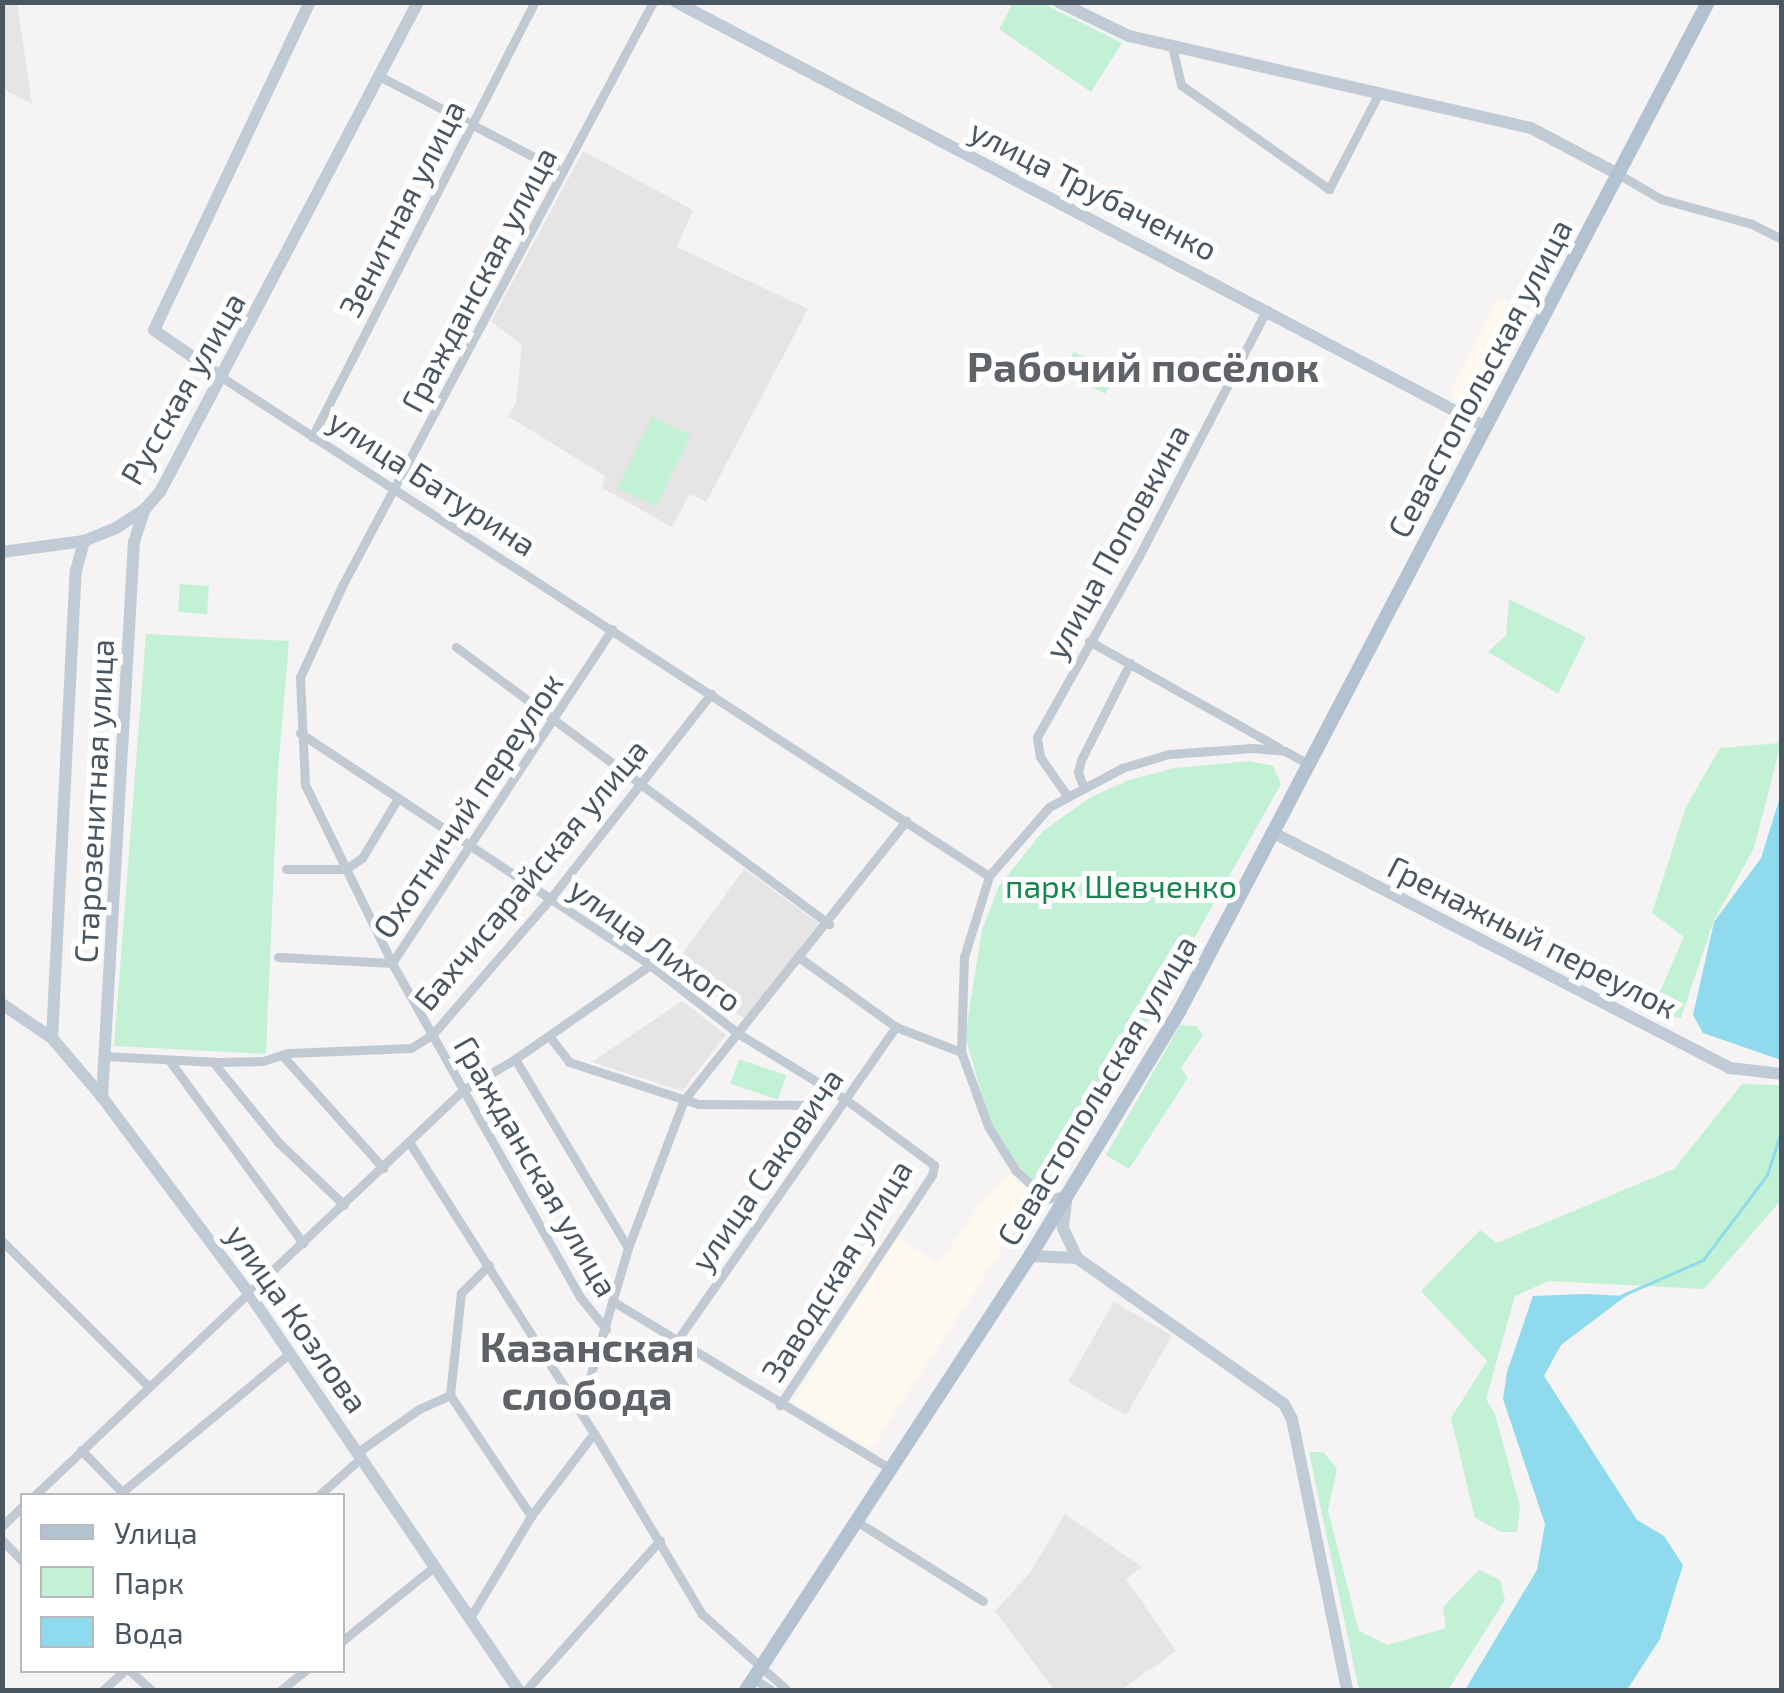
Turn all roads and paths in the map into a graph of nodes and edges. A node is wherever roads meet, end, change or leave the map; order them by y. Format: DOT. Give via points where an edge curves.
graph roads {
  1 [pos="310,2"];
  2 [pos="418,2"];
  3 [pos="535,2"];
  4 [pos="653,2"];
  5 [pos="676,2"];
  6 [pos="1059,2"];
  7 [pos="1708,2"];
  8 [pos="1172,46"];
  9 [pos="381,76"];
  10 [pos="1378,95"];
  11 [pos="472,123"];
  12 [pos="563,172"];
  13 [pos="1618,174"];
  14 [pos="1782,239"];
  15 [pos="1268,309"];
  16 [pos="223,378"];
  17 [pos="1486,427"];
  18 [pos="312,437"];
  19 [pos="395,490"];
  20 [pos="145,509"];
  21 [pos="116,528"];
  22 [pos="134,542"];
  23 [pos="81,548"];
  24 [pos="2,552"];
  25 [pos="612,629"];
  26 [pos="1089,641"];
  27 [pos="456,646"];
  28 [pos="1130,663"];
  29 [pos="711,694"];
  30 [pos="555,718"];
  31 [pos="300,733"];
  32 [pos="1285,751"];
  33 [pos="1306,764"];
  34 [pos="644,784"];
  35 [pos="1082,786"];
  36 [pos="1066,794"];
  37 [pos="398,798"];
  38 [pos="906,821"];
  39 [pos="1272,832"];
  40 [pos="470,846"];
  41 [pos="286,869"];
  42 [pos="346,869"];
  43 [pos="989,876"];
  44 [pos="550,899"];
  45 [pos="828,924"];
  46 [pos="278,957"];
  47 [pos="800,958"];
  48 [pos="392,963"];
  49 [pos="650,965"];
  50 [pos="2,1004"];
  51 [pos="896,1027"];
  52 [pos="739,1034"];
  53 [pos="432,1035"];
  54 [pos="549,1036"];
  55 [pos="52,1038"];
  56 [pos="961,1052"];
  57 [pos="282,1055"];
  58 [pos="104,1056"];
  59 [pos="516,1059"];
  60 [pos="168,1060"];
  61 [pos="213,1062"];
  62 [pos="74,1063"];
  63 [pos="1778,1074"];
  64 [pos="463,1090"];
  65 [pos="102,1097"];
  66 [pos="845,1099"];
  67 [pos="684,1100"];
  68 [pos="814,1106"];
  69 [pos="408,1142"];
  70 [pos="932,1163"];
  71 [pos="383,1168"];
  72 [pos="1068,1194"];
  73 [pos="344,1206"];
  74 [pos="2,1241"];
  75 [pos="304,1243"];
  76 [pos="628,1248"];
  77 [pos="1030,1256"];
  78 [pos="1076,1258"];
  79 [pos="489,1265"];
  80 [pos="248,1292"];
  81 [pos="614,1302"];
  82 [pos="606,1328"];
  83 [pos="678,1340"];
  84 [pos="290,1353"];
  85 [pos="148,1386"];
  86 [pos="450,1395"];
  87 [pos="780,1404"];
  88 [pos="580,1411"];
  89 [pos="594,1432"];
  90 [pos="81,1450"];
  91 [pos="360,1454"];
  92 [pos="891,1469"];
  93 [pos="37,1493"];
  94 [pos="321,1493"];
  95 [pos="531,1516"];
  96 [pos="856,1520"];
  97 [pos="2,1540"];
  98 [pos="660,1540"];
  99 [pos="20,1559"];
  100 [pos="435,1566"];
  101 [pos="983,1601"];
  102 [pos="471,1616"];
  103 [pos="345,1639"];
  104 [pos="124,1673"];
  105 [pos="131,1673"];
  106 [pos="302,1673"];
  107 [pos="758,1679"];
  108 [pos="102,1690"];
  109 [pos="151,1690"];
  110 [pos="281,1690"];
  111 [pos="522,1690"];
  112 [pos="771,1690"];
  113 [pos="783,1690"];
  114 [pos="1346,1690"];
  1 -- 16 [label="main road, улица Батурина" via="154,330"];
  2 -- 9 [label="main road, Русская улица"];
  3 -- 11 [label="street, Зенитная улица"];
  4 -- 12 [label="street, Гражданская улица"];
  5 -- 15 [label="main road, улица Трубаченко"];
  6 -- 8 [label="main road" via="1111,29"];
  7 -- 13 [label="main road, Севастопольская улица"];
  8 -- 10 [label="main road"];
  8 -- 10 [label="street" via="1181,85 1329,189"];
  9 -- 11 [label="street"];
  9 -- 16 [label="main road, Русская улица"];
  10 -- 13 [label="main road" via="1531,128"];
  11 -- 12 [label="street"];
  11 -- 18 [label="street, Зенитная улица"];
  12 -- 19 [label="street, Гражданская улица"];
  13 -- 14 [label="street" via="1662,199"];
  13 -- 17 [label="main road, Севастопольская улица"];
  15 -- 17 [label="main road, улица Трубаченко"];
  15 -- 26 [label="street, улица Поповкина"];
  16 -- 18 [label="street, улица Батурина"];
  16 -- 20 [label="main road, Русская улица"];
  17 -- 33 [label="main road, Севастопольская улица"];
  18 -- 19 [label="street, улица Батурина"];
  19 -- 25 [label="street, улица Батурина"];
  19 -- 31 [label="street, Гражданская улица" via="300,677"];
  20 -- 21 [label="main road, Русская улица"];
  20 -- 22 [label="main road, Старозенитная улица"];
  21 -- 22 [label="main road" via="131,533"];
  21 -- 23 [label="main road, Русская улица"];
  22 -- 58 [label="main road, Старозенитная улица"];
  23 -- 24 [label="main road, Русская улица" via="65,543"];
  23 -- 55 [label="main road"];
  25 -- 29 [label="street, улица Батурина"];
  25 -- 30 [label="street, Охотничий переулок"];
  26 -- 28 [label="street"];
  26 -- 36 [label="street, улица Поповкина" via="1036,744"];
  27 -- 30 [label="street"];
  28 -- 32 [label="street"];
  28 -- 35 [label="street" via="1081,760"];
  29 -- 34 [label="street, Бахчисарайская улица"];
  29 -- 38 [label="street, улица Батурина"];
  30 -- 34 [label="street"];
  30 -- 40 [label="street, Охотничий переулок"];
  31 -- 37 [label="street, улица Лихого"];
  31 -- 42 [label="street, Гражданская улица" via="305,785"];
  32 -- 33 [label="street"];
  32 -- 35 [label="street" via="1169,754"];
  33 -- 39 [label="main road, Севастопольская улица"];
  34 -- 44 [label="street, Бахчисарайская улица"];
  34 -- 45 [label="street"];
  35 -- 36 [label="street"];
  36 -- 43 [label="street" via="1034,820"];
  37 -- 40 [label="street, улица Лихого"];
  37 -- 42 [label="street" via="362,858"];
  38 -- 43 [label="street, улица Батурина"];
  38 -- 45 [label="street"];
  39 -- 63 [label="main road, Гренажный переулок" via="1730,1068"];
  39 -- 72 [label="main road, Севастопольская улица" via="1180,1010"];
  40 -- 44 [label="street, улица Лихого"];
  40 -- 48 [label="street, Охотничий переулок"];
  41 -- 42 [label="street"];
  42 -- 48 [label="street, Гражданская улица"];
  43 -- 56 [label="street" via="964,957"];
  44 -- 49 [label="street, улица Лихого"];
  44 -- 53 [label="street, Бахчисарайская улица"];
  45 -- 47 [label="street"];
  46 -- 48 [label="street, Охотничий переулок"];
  47 -- 51 [label="street"];
  47 -- 52 [label="street"];
  48 -- 53 [label="street, Гражданская улица"];
  49 -- 52 [label="street, улица Лихого"];
  49 -- 54 [label="street"];
  50 -- 55 [label="main road, улица Козлова"];
  51 -- 56 [label="street"];
  51 -- 66 [label="street, улица Саковича"];
  52 -- 66 [label="street, улица Лихого"];
  52 -- 67 [label="street"];
  53 -- 57 [label="street, Бахчисарайская улица" via="412,1048"];
  53 -- 64 [label="street, Гражданская улица"];
  54 -- 59 [label="street"];
  54 -- 67 [label="street" via="569,1062"];
  55 -- 62 [label="main road, улица Козлова"];
  56 -- 72 [label="street" via="988,1126 1016,1170 1048,1198"];
  57 -- 61 [label="street, Бахчисарайская улица"];
  57 -- 71 [label="street"];
  58 -- 60 [label="street, Бахчисарайская улица"];
  58 -- 62 [label="main road, Бахчисарайская улица" via="90,1065"];
  58 -- 65 [label="main road, Старозенитная улица"];
  59 -- 64 [label="street"];
  59 -- 76 [label="street"];
  60 -- 61 [label="street, Бахчисарайская улица"];
  60 -- 75 [label="street"];
  61 -- 73 [label="street" via="278,1142"];
  62 -- 65 [label="main road, улица Козлова"];
  64 -- 69 [label="street"];
  64 -- 82 [label="street, Гражданская улица" via="580,1296"];
  65 -- 80 [label="main road, улица Козлова"];
  66 -- 70 [label="street, улица Лихого"];
  66 -- 83 [label="street, улица Саковича"];
  67 -- 68 [label="street"];
  67 -- 76 [label="street"];
  69 -- 71 [label="street"];
  69 -- 79 [label="street"];
  70 -- 87 [label="street, Заводская улица" via="934,1173"];
  71 -- 73 [label="street"];
  72 -- 77 [label="main road, Севастопольская улица"];
  72 -- 78 [label="main road" via="1063,1228"];
  73 -- 75 [label="street"];
  74 -- 85 [label="street"];
  75 -- 80 [label="street"];
  76 -- 81 [label="street"];
  77 -- 78 [label="main road"];
  77 -- 92 [label="main road, Севастопольская улица"];
  78 -- 114 [label="main road" via="1284,1404"];
  79 -- 86 [label="street" via="461,1293"];
  79 -- 88 [label="street"];
  80 -- 84 [label="main road, улица Козлова"];
  80 -- 85 [label="street"];
  81 -- 82 [label="street"];
  81 -- 83 [label="street"];
  82 -- 88 [label="street"];
  83 -- 87 [label="street"];
  84 -- 90 [label="street" via="122,1492"];
  84 -- 91 [label="main road, улица Козлова"];
  85 -- 90 [label="street"];
  86 -- 91 [label="street" via="419,1409"];
  86 -- 95 [label="street"];
  87 -- 92 [label="street"];
  88 -- 89 [label="street"];
  89 -- 95 [label="street"];
  89 -- 98 [label="street"];
  90 -- 93 [label="street"];
  91 -- 94 [label="street"];
  91 -- 100 [label="main road, улица Козлова"];
  92 -- 96 [label="main road, Севастопольская улица"];
  95 -- 102 [label="street"];
  96 -- 101 [label="street"];
  96 -- 107 [label="main road, Севастопольская улица"];
  97 -- 99 [label="street"];
  98 -- 107 [label="street" via="702,1614"];
  98 -- 111 [label="street"];
  100 -- 102 [label="main road, улица Козлова"];
  100 -- 103 [label="street"];
  102 -- 111 [label="main road, улица Козлова"];
  104 -- 108 [label="street"];
  105 -- 109 [label="street"];
  106 -- 110 [label="street"];
  107 -- 112 [label="street"];
  107 -- 113 [label="street"];
}
